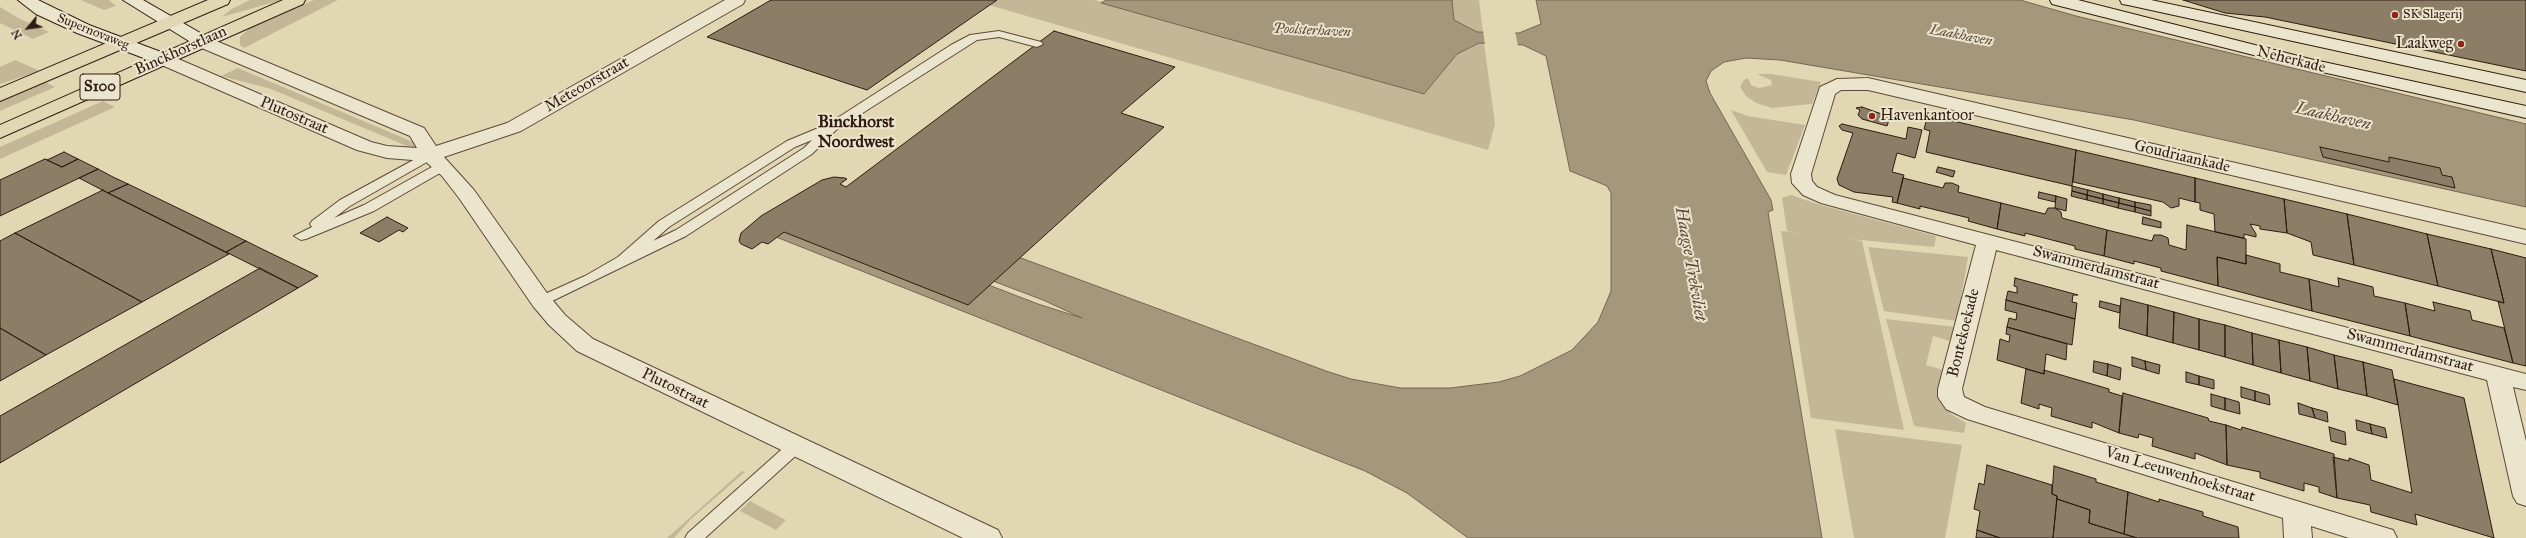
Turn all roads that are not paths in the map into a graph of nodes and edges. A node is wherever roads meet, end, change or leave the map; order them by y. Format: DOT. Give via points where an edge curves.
graph roads {
  1 [pos="26,0"];
  2 [pos="131,0"];
  3 [pos="222,0"];
  4 [pos="297,0"];
  5 [pos="737,0"];
  6 [pos="2058,0"];
  7 [pos="2128,0"];
  8 [pos="170,22"];
  9 [pos="203,42"];
  10 [pos="120,44"];
  11 [pos="1037,44"];
  12 [pos="163,59"];
  13 [pos="1837,85"];
  14 [pos="2526,86"];
  15 [pos="0,95"];
  16 [pos="2526,112"];
  17 [pos="0,132"];
  18 [pos="437,161"];
  19 [pos="2526,237"];
  20 [pos="1988,239"];
  21 [pos="540,301"];
  22 [pos="2498,374"];
  23 [pos="2526,382"];
  24 [pos="1976,414"];
  25 [pos="796,446"];
  26 [pos="2526,496"];
  27 [pos="2296,510"];
  28 [pos="694,538"];
  29 [pos="988,538"];
  30 [pos="2298,538"];
  31 [pos="2383,538"];
  1 -- 10 [label="street, Supernovaweg" via="42,10"];
  2 -- 8 [label="street"];
  3 -- 8 [label="main road, Binckhorstlaan / S100"];
  4 -- 9 [label="main road, Binckhorstlaan / S100"];
  5 -- 18 [label="street, Meteoorstraat" via="514,127"];
  6 -- 16 [label="street, Neherkade" via="2309,64"];
  7 -- 14 [label="street, Neherkade"];
  8 -- 9 [label="street"];
  8 -- 10 [label="main road, Binckhorstlaan / S100"];
  9 -- 12 [label="main road, Binckhorstlaan / S100"];
  9 -- 18 [label="street, Plutostraat" via="409,127 421,135"];
  10 -- 12 [label="street, Supernovaweg"];
  10 -- 15 [label="main road, Binckhorstlaan / S100"];
  11 -- 21 [label="lane" via="999,34 974,37 832,127 808,151 681,233"];
  12 -- 17 [label="main road, Binckhorstlaan / S100"];
  12 -- 18 [label="street, Plutostraat" via="364,146"];
  13 -- 19 [label="street, Goudriaankade" via="1868,84"];
  13 -- 20 [label="street, Swammerdamstraat" via="1827,91 1802,174 1802,183 1810,191 1828,199"];
  18 -- 18 [label="lane" via="345,202 301,236 369,208"];
  18 -- 21 [label="street, Plutostraat" via="467,194"];
  20 -- 22 [label="street, Swammerdamstraat"];
  20 -- 24 [label="street, Bontekoekade" via="1950,389 1950,397 1956,403"];
  21 -- 25 [label="street, Plutostraat" via="568,331 592,349"];
  22 -- 23 [label="street, Swammerdamstraat"];
  22 -- 26 [label="street"];
  24 -- 27 [label="street, Van Leeuwenhoekstraat"];
  25 -- 28 [label="lane"];
  25 -- 29 [label="street, Plutostraat"];
  27 -- 30 [label="street"];
  27 -- 31 [label="street, Van Leeuwenhoekstraat"];
}
